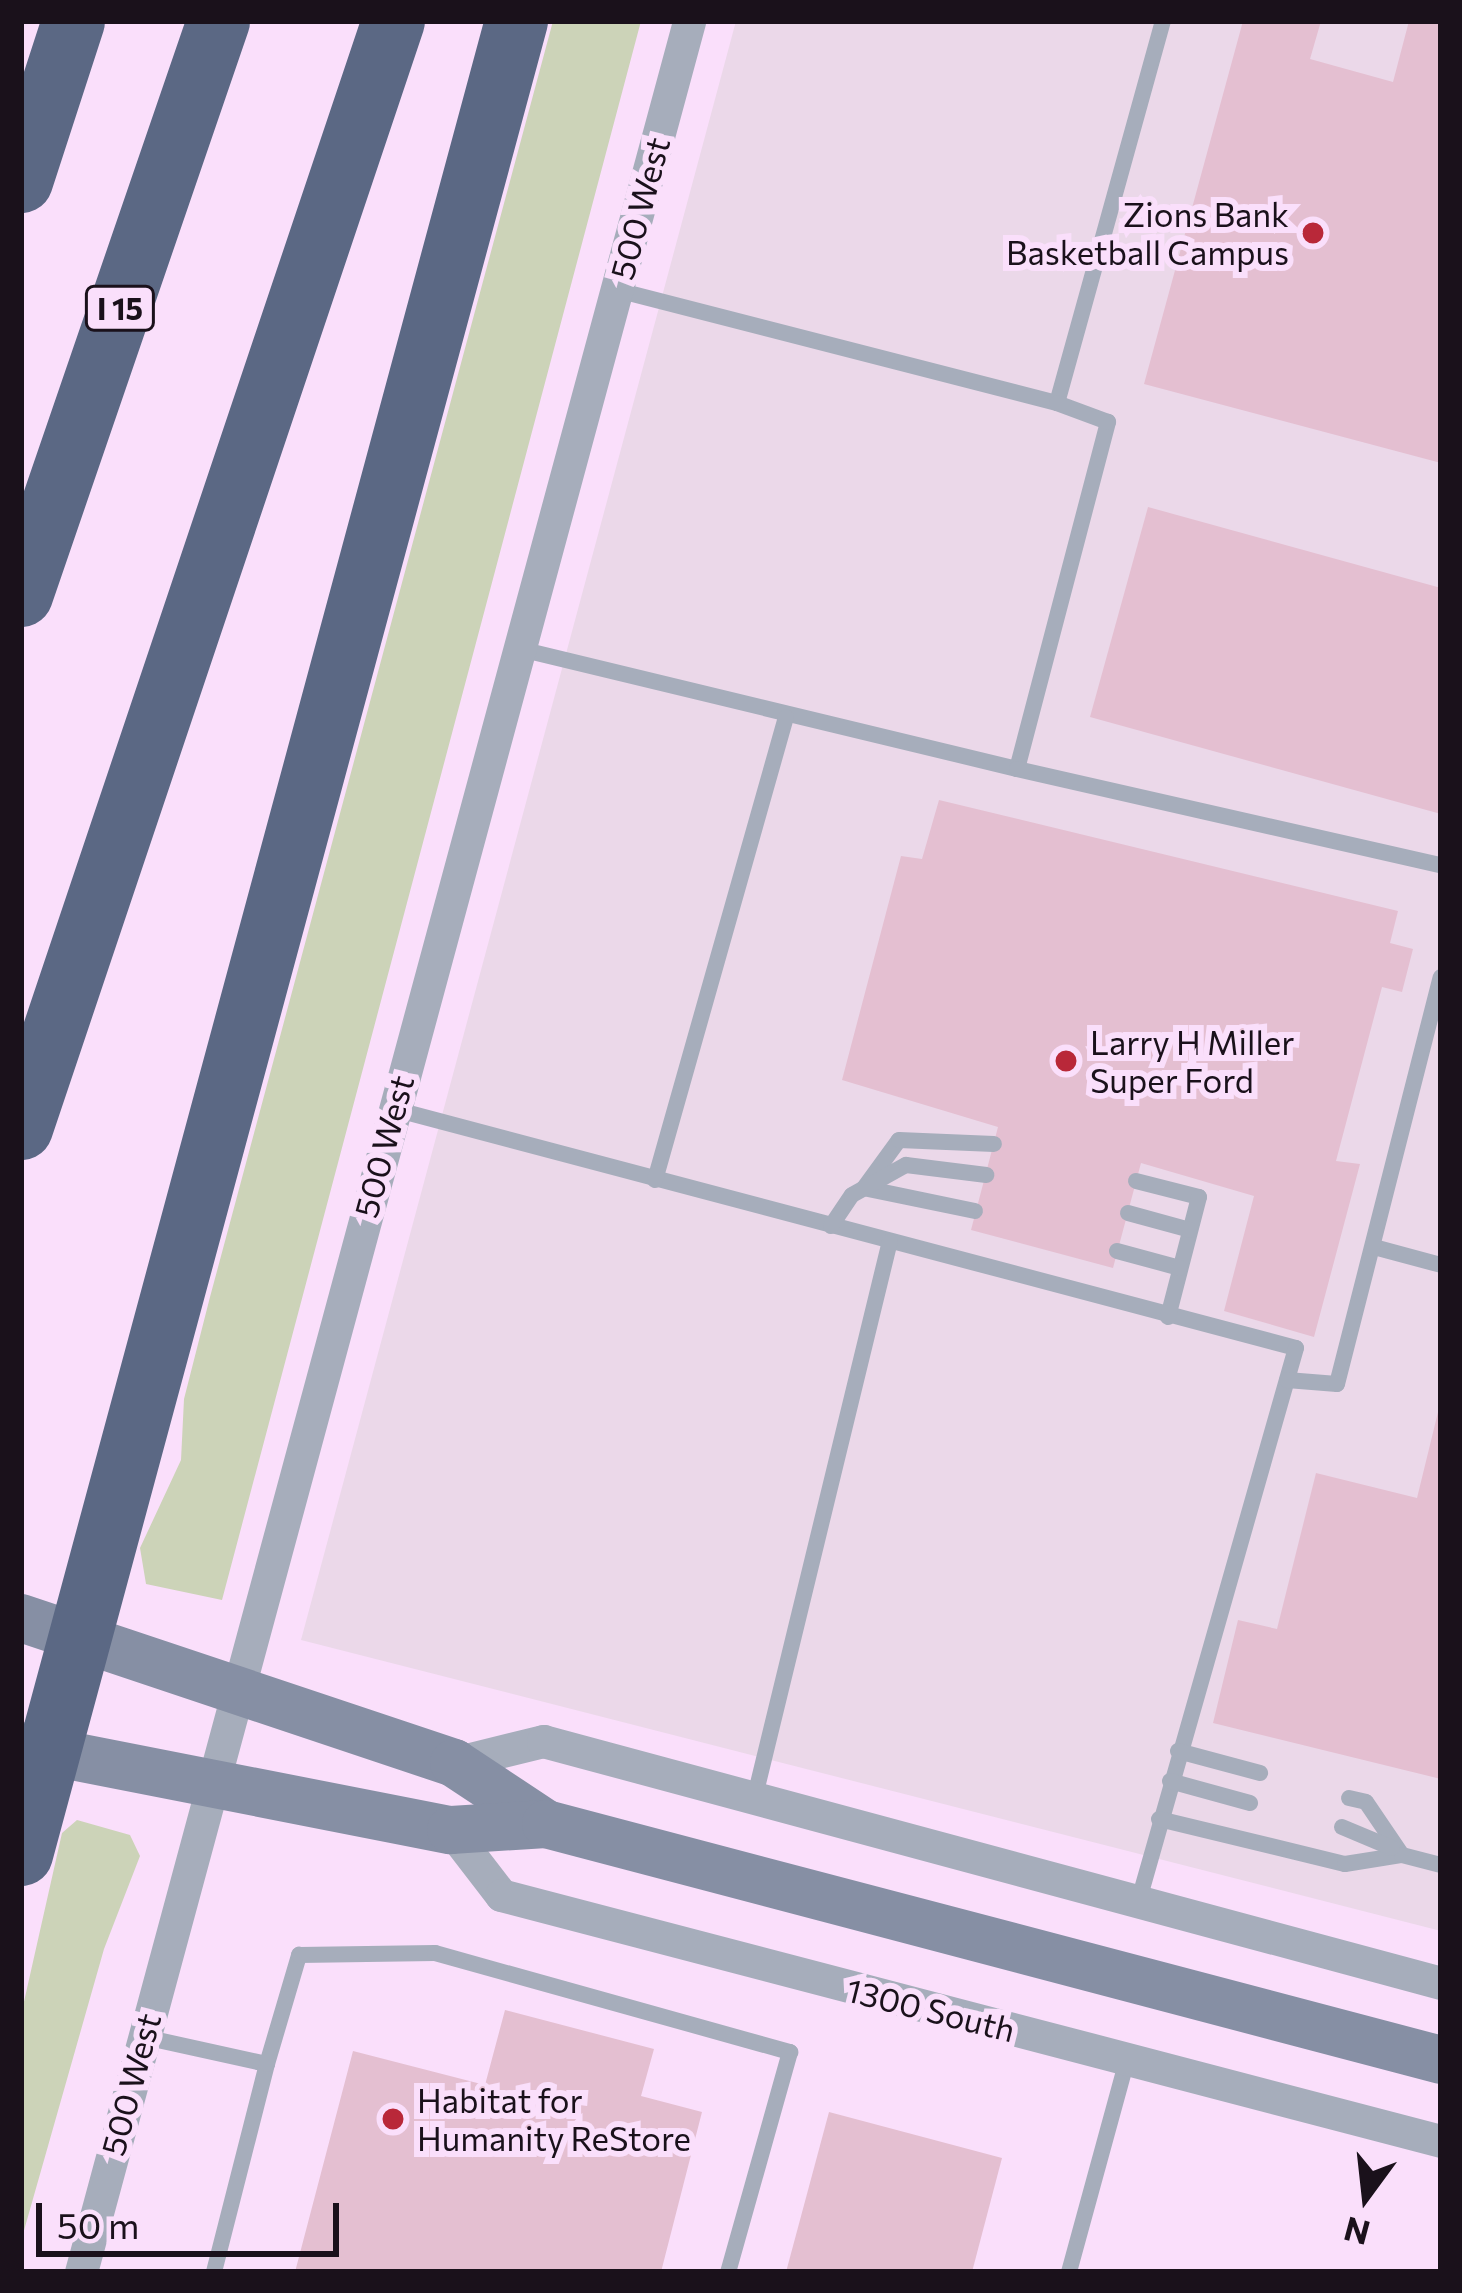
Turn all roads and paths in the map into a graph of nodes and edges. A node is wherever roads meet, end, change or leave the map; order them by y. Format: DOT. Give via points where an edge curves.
graph roads {
  1 [pos="46,21"];
  2 [pos="73,21"];
  3 [pos="218,21"];
  4 [pos="393,21"];
  5 [pos="516,21"];
  6 [pos="689,21"];
  7 [pos="1163,21"];
  8 [pos="21,119"];
  9 [pos="21,181"];
  10 [pos="616,290"];
  11 [pos="1057,403"];
  12 [pos="21,595"];
  13 [pos="520,649"];
  14 [pos="786,717"];
  15 [pos="1017,769"];
  16 [pos="1441,865"];
  17 [pos="1441,977"];
  18 [pos="393,1108"];
  19 [pos="21,1128"];
  20 [pos="994,1144"];
  21 [pos="986,1175"];
  22 [pos="655,1180"];
  23 [pos="1136,1181"];
  24 [pos="864,1188"];
  25 [pos="975,1211"];
  26 [pos="1128,1213"];
  27 [pos="831,1226"];
  28 [pos="1190,1230"];
  29 [pos="890,1241"];
  30 [pos="1374,1247"];
  31 [pos="1117,1251"];
  32 [pos="1441,1265"];
  33 [pos="1180,1268"];
  34 [pos="1168,1317"];
  35 [pos="1287,1381"];
  36 [pos="48,1627"];
  37 [pos="237,1686"];
  38 [pos="32,1748"];
  39 [pos="1178,1751"];
  40 [pos="454,1763"];
  41 [pos="1259,1773"];
  42 [pos="1170,1781"];
  43 [pos="212,1782"];
  44 [pos="1349,1798"];
  45 [pos="754,1800"];
  46 [pos="1250,1802"];
  47 [pos="1159,1819"];
  48 [pos="546,1823"];
  49 [pos="1342,1827"];
  50 [pos="451,1830"];
  51 [pos="21,1854"];
  52 [pos="1402,1855"];
  53 [pos="1441,1865"];
  54 [pos="1138,1903"];
  55 [pos="1441,1983"];
  56 [pos="141,2037"];
  57 [pos="1127,2060"];
  58 [pos="1441,2060"];
  59 [pos="267,2064"];
  60 [pos="1441,2141"];
  61 [pos="81,2272"];
  62 [pos="214,2272"];
  63 [pos="728,2272"];
  64 [pos="1069,2272"];
  1 -- 8 [label="highway"];
  2 -- 9 [label="highway"];
  3 -- 12 [label="highway, I 15"];
  4 -- 19 [label="highway"];
  5 -- 36 [label="highway"];
  6 -- 10 [label="street, 500 West"];
  7 -- 11 [label="lane"];
  10 -- 11 [label="lane"];
  10 -- 13 [label="street, 500 West"];
  11 -- 15 [label="lane" via="1108,422"];
  13 -- 14 [label="lane"];
  13 -- 18 [label="street, 500 West"];
  14 -- 15 [label="lane"];
  14 -- 22 [label="lane"];
  15 -- 16 [label="lane"];
  17 -- 30 [label="lane"];
  18 -- 22 [label="lane"];
  18 -- 37 [label="street, 500 West"];
  20 -- 24 [label="lane" via="899,1140"];
  21 -- 24 [label="lane" via="906,1165"];
  22 -- 27 [label="lane"];
  23 -- 28 [label="lane" via="1198,1197"];
  24 -- 25 [label="lane"];
  24 -- 27 [label="lane"];
  26 -- 28 [label="lane"];
  27 -- 29 [label="lane"];
  28 -- 33 [label="lane"];
  29 -- 34 [label="lane"];
  29 -- 45 [label="lane"];
  30 -- 32 [label="lane"];
  30 -- 35 [label="lane" via="1337,1384"];
  31 -- 33 [label="lane"];
  33 -- 34 [label="lane"];
  34 -- 35 [label="lane" via="1296,1348"];
  35 -- 39 [label="lane"];
  36 -- 37 [label="main road"];
  36 -- 38 [label="highway"];
  37 -- 40 [label="main road"];
  37 -- 43 [label="street, 500 West"];
  38 -- 43 [label="main road"];
  38 -- 51 [label="highway"];
  39 -- 41 [label="lane"];
  39 -- 42 [label="lane"];
  40 -- 45 [label="street" via="543,1741"];
  40 -- 48 [label="main road"];
  42 -- 46 [label="lane"];
  42 -- 47 [label="lane"];
  43 -- 50 [label="main road"];
  43 -- 56 [label="street, 500 West"];
  44 -- 52 [label="lane" via="1366,1802"];
  45 -- 54 [label="street"];
  47 -- 52 [label="lane" via="1345,1864"];
  47 -- 54 [label="lane"];
  48 -- 50 [label="main road"];
  48 -- 58 [label="main road"];
  49 -- 52 [label="lane"];
  50 -- 57 [label="street, 1300 South" via="501,1895"];
  52 -- 53 [label="lane"];
  54 -- 55 [label="street"];
  56 -- 59 [label="lane"];
  56 -- 61 [label="street, 500 West"];
  57 -- 60 [label="street, 1300 South"];
  57 -- 64 [label="lane"];
  59 -- 62 [label="lane"];
  59 -- 63 [label="lane" via="299,1954 435,1953 790,2052"];
}
